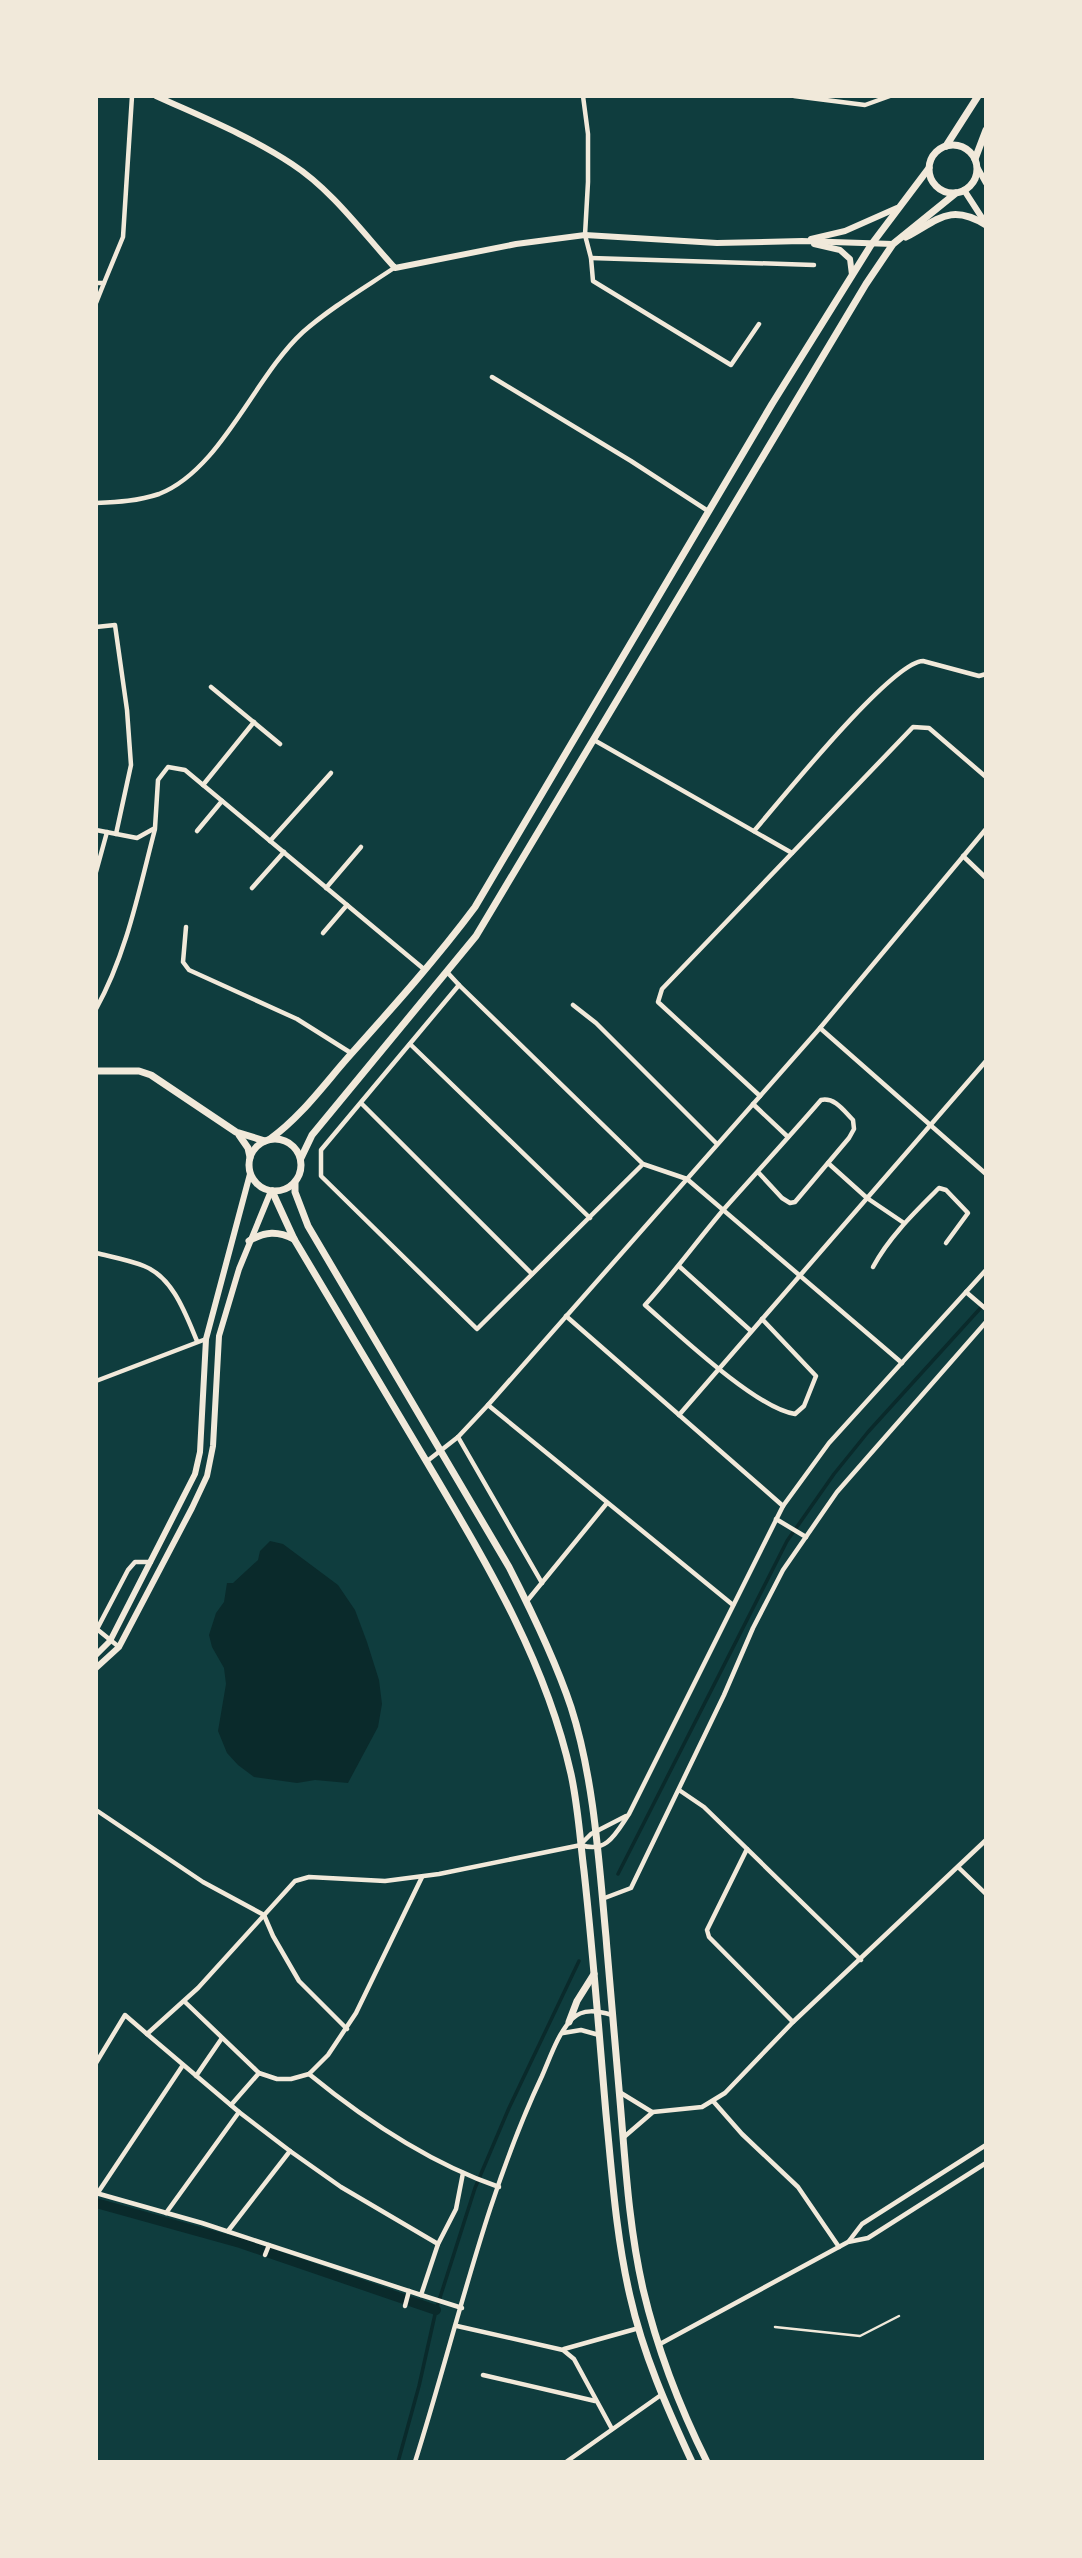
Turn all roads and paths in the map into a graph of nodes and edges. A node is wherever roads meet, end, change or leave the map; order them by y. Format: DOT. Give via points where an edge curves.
graph roads {
  1 [pos="132,96"];
  2 [pos="156,96"];
  3 [pos="583,96"];
  4 [pos="794,96"];
  5 [pos="890,96"];
  6 [pos="969,96"];
  7 [pos="978,96"];
  8 [pos="972,105"];
  9 [pos="986,130"];
  10 [pos="946,146"];
  11 [pos="976,163"];
  12 [pos="929,168"];
  13 [pos="986,183"];
  14 [pos="960,192"];
  15 [pos="897,208"];
  16 [pos="986,224"];
  17 [pos="584,235"];
  18 [pos="803,241"];
  19 [pos="894,244"];
  20 [pos="872,245"];
  21 [pos="592,258"];
  22 [pos="814,265"];
  23 [pos="395,268"];
  24 [pos="852,276"];
  25 [pos="96,283"];
  26 [pos="104,283"];
  27 [pos="96,303"];
  28 [pos="759,324"];
  29 [pos="492,377"];
  30 [pos="96,503"];
  31 [pos="708,512"];
  32 [pos="96,627"];
  33 [pos="986,674"];
  34 [pos="211,687"];
  35 [pos="254,722"];
  36 [pos="594,740"];
  37 [pos="280,744"];
  38 [pos="331,773"];
  39 [pos="986,778"];
  40 [pos="203,785"];
  41 [pos="222,800"];
  42 [pos="155,828"];
  43 [pos="986,829"];
  44 [pos="96,830"];
  45 [pos="198,831"];
  46 [pos="754,831"];
  47 [pos="107,832"];
  48 [pos="116,834"];
  49 [pos="270,841"];
  50 [pos="361,847"];
  51 [pos="284,852"];
  52 [pos="792,853"];
  53 [pos="963,856"];
  54 [pos="96,872"];
  55 [pos="986,878"];
  56 [pos="252,888"];
  57 [pos="326,888"];
  58 [pos="347,905"];
  59 [pos="186,927"];
  60 [pos="323,933"];
  61 [pos="425,970"];
  62 [pos="447,972"];
  63 [pos="459,985"];
  64 [pos="573,1005"];
  65 [pos="96,1009"];
  66 [pos="820,1028"];
  67 [pos="410,1044"];
  68 [pos="352,1053"];
  69 [pos="986,1061"];
  70 [pos="96,1071"];
  71 [pos="760,1096"];
  72 [pos="361,1103"];
  73 [pos="753,1104"];
  74 [pos="930,1126"];
  75 [pos="236,1132"];
  76 [pos="788,1137"];
  77 [pos="267,1140"];
  78 [pos="718,1144"];
  79 [pos="250,1157"];
  80 [pos="301,1158"];
  81 [pos="643,1164"];
  82 [pos="828,1164"];
  83 [pos="758,1172"];
  84 [pos="250,1174"];
  85 [pos="986,1174"];
  86 [pos="687,1179"];
  87 [pos="295,1183"];
  88 [pos="271,1191"];
  89 [pos="867,1198"];
  90 [pos="723,1211"];
  91 [pos="590,1217"];
  92 [pos="904,1223"];
  93 [pos="294,1239"];
  94 [pos="249,1241"];
  95 [pos="946,1242"];
  96 [pos="96,1253"];
  97 [pos="680,1267"];
  98 [pos="873,1267"];
  99 [pos="986,1270"];
  100 [pos="533,1274"];
  101 [pos="799,1276"];
  102 [pos="968,1294"];
  103 [pos="986,1309"];
  104 [pos="566,1317"];
  105 [pos="762,1319"];
  106 [pos="986,1322"];
  107 [pos="751,1331"];
  108 [pos="206,1339"];
  109 [pos="197,1341"];
  110 [pos="902,1363"];
  111 [pos="718,1369"];
  112 [pos="96,1381"];
  113 [pos="488,1405"];
  114 [pos="679,1415"];
  115 [pos="458,1437"];
  116 [pos="441,1451"];
  117 [pos="426,1462"];
  118 [pos="607,1503"];
  119 [pos="783,1506"];
  120 [pos="776,1519"];
  121 [pos="804,1536"];
  122 [pos="152,1562"];
  123 [pos="542,1583"];
  124 [pos="526,1602"];
  125 [pos="733,1605"];
  126 [pos="97,1630"];
  127 [pos="110,1641"];
  128 [pos="119,1647"];
  129 [pos="96,1655"];
  130 [pos="96,1668"];
  131 [pos="679,1790"];
  132 [pos="96,1811"];
  133 [pos="629,1814"];
  134 [pos="595,1832"];
  135 [pos="986,1840"];
  136 [pos="581,1845"];
  137 [pos="597,1847"];
  138 [pos="747,1849"];
  139 [pos="958,1867"];
  140 [pos="423,1876"];
  141 [pos="986,1895"];
  142 [pos="602,1899"];
  143 [pos="264,1915"];
  144 [pos="861,1960"];
  145 [pos="594,1973"];
  146 [pos="185,2002"];
  147 [pos="598,2011"];
  148 [pos="612,2015"];
  149 [pos="569,2022"];
  150 [pos="793,2022"];
  151 [pos="346,2029"];
  152 [pos="562,2033"];
  153 [pos="147,2034"];
  154 [pos="600,2035"];
  155 [pos="222,2038"];
  156 [pos="96,2063"];
  157 [pos="183,2065"];
  158 [pos="259,2073"];
  159 [pos="309,2074"];
  160 [pos="195,2076"];
  161 [pos="620,2092"];
  162 [pos="713,2101"];
  163 [pos="231,2105"];
  164 [pos="239,2112"];
  165 [pos="653,2112"];
  166 [pos="622,2139"];
  167 [pos="986,2145"];
  168 [pos="290,2151"];
  169 [pos="986,2163"];
  170 [pos="465,2174"];
  171 [pos="496,2186"];
  172 [pos="97,2193"];
  173 [pos="166,2213"];
  174 [pos="228,2231"];
  175 [pos="848,2242"];
  176 [pos="438,2244"];
  177 [pos="269,2245"];
  178 [pos="839,2247"];
  179 [pos="265,2255"];
  180 [pos="409,2292"];
  181 [pos="421,2295"];
  182 [pos="405,2306"];
  183 [pos="462,2308"];
  184 [pos="899,2316"];
  185 [pos="457,2326"];
  186 [pos="775,2327"];
  187 [pos="639,2328"];
  188 [pos="660,2344"];
  189 [pos="563,2350"];
  190 [pos="483,2375"];
  191 [pos="661,2395"];
  192 [pos="596,2401"];
  193 [pos="612,2429"];
  194 [pos="415,2462"];
  195 [pos="566,2462"];
  196 [pos="692,2462"];
  197 [pos="707,2462"];
  1 -- 26 [label="street" via="123,237"];
  2 -- 23 [label="street" via="256,142 294,165 322,188"];
  3 -- 17 [label="street" via="588,134"];
  4 -- 5 [label="street" via="865,105"];
  6 -- 8 [label="street"];
  7 -- 8 [label="main road"];
  8 -- 10 [label="main road"];
  9 -- 11 [label="main road"];
  10 -- 11 [label="main road" via="966,149"];
  10 -- 12 [label="main road" via="934,154"];
  11 -- 13 [label="street"];
  11 -- 14 [label="main road" via="974,181"];
  12 -- 14 [label="main road" via="940,189"];
  12 -- 15 [label="main road"];
  14 -- 16 [label="street"];
  14 -- 19 [label="main road"];
  15 -- 18 [label="street" via="845,231"];
  15 -- 20 [label="main road"];
  16 -- 19 [label="main road" via="946,214"];
  17 -- 18 [label="street" via="717,243"];
  17 -- 21 [label="street"];
  17 -- 23 [label="street"];
  18 -- 20 [label="street"];
  18 -- 24 [label="street" via="840,250 850,259"];
  19 -- 20 [label="street"];
  19 -- 36 [label="main road" via="783,420"];
  20 -- 24 [label="main road"];
  21 -- 22 [label="street"];
  21 -- 28 [label="street" via="593,281 732,365"];
  23 -- 30 [label="street" via="302,333 191,474 161,493 129,502"];
  24 -- 31 [label="main road"];
  25 -- 26 [label="street"];
  26 -- 27 [label="street"];
  29 -- 31 [label="street"];
  31 -- 61 [label="main road" via="475,907"];
  32 -- 48 [label="street" via="115,625 127,710 131,765"];
  33 -- 46 [label="street" via="915,662 849,722"];
  34 -- 35 [label="street"];
  35 -- 37 [label="street"];
  35 -- 40 [label="street"];
  36 -- 46 [label="street"];
  36 -- 62 [label="main road" via="476,936"];
  38 -- 49 [label="street"];
  39 -- 52 [label="street" via="929,728 913,727"];
  40 -- 41 [label="street"];
  40 -- 42 [label="street" via="185,770 168,766 158,780"];
  41 -- 45 [label="street"];
  41 -- 49 [label="street"];
  42 -- 48 [label="street" via="137,838"];
  42 -- 65 [label="street" via="124,946"];
  43 -- 53 [label="street"];
  44 -- 47 [label="street"];
  46 -- 52 [label="street"];
  47 -- 48 [label="street"];
  47 -- 54 [label="street"];
  49 -- 51 [label="street"];
  50 -- 57 [label="street"];
  51 -- 56 [label="street"];
  51 -- 57 [label="street"];
  52 -- 71 [label="street" via="662,989 658,1002"];
  53 -- 55 [label="street"];
  53 -- 66 [label="street"];
  57 -- 58 [label="street"];
  58 -- 60 [label="street"];
  58 -- 61 [label="street"];
  59 -- 68 [label="street" via="183,962 189,970 297,1019"];
  61 -- 68 [label="main road"];
  62 -- 63 [label="street"];
  62 -- 80 [label="main road" via="312,1135"];
  63 -- 67 [label="street"];
  63 -- 81 [label="street"];
  64 -- 78 [label="street"];
  66 -- 71 [label="street"];
  66 -- 74 [label="street"];
  67 -- 72 [label="street"];
  67 -- 91 [label="street"];
  68 -- 77 [label="main road" via="298,1115"];
  69 -- 74 [label="street"];
  70 -- 75 [label="main road" via="151,1075"];
  71 -- 73 [label="street"];
  72 -- 100 [label="street"];
  72 -- 100 [label="street" via="321,1150 321,1177 477,1329"];
  73 -- 76 [label="street"];
  73 -- 78 [label="street"];
  74 -- 85 [label="street"];
  74 -- 89 [label="street"];
  75 -- 77 [label="main road"];
  75 -- 79 [label="main road"];
  76 -- 82 [label="street" via="821,1100 834,1101 853,1120 854,1129"];
  76 -- 83 [label="street"];
  77 -- 79 [label="main road"];
  77 -- 80 [label="main road" via="289,1142"];
  78 -- 86 [label="street"];
  79 -- 84 [label="main road"];
  80 -- 87 [label="main road"];
  81 -- 86 [label="street"];
  81 -- 91 [label="street"];
  82 -- 83 [label="street" via="790,1203"];
  82 -- 89 [label="street"];
  83 -- 90 [label="street"];
  84 -- 88 [label="main road" via="258,1185"];
  84 -- 108 [label="street"];
  86 -- 90 [label="street"];
  86 -- 104 [label="street"];
  87 -- 88 [label="main road"];
  87 -- 116 [label="main road" via="308,1226"];
  88 -- 93 [label="main road"];
  88 -- 94 [label="street"];
  89 -- 92 [label="street"];
  89 -- 101 [label="street"];
  90 -- 97 [label="street"];
  90 -- 101 [label="street"];
  91 -- 100 [label="street"];
  92 -- 95 [label="street" via="939,1188 946,1190 968,1213"];
  92 -- 98 [label="street"];
  93 -- 94 [label="main road" via="275,1233"];
  93 -- 117 [label="main road"];
  94 -- 128 [label="street" via="219,1336 207,1476"];
  96 -- 109 [label="street" via="147,1267 163,1280 181,1303"];
  97 -- 107 [label="street"];
  97 -- 111 [label="street" via="645,1305"];
  99 -- 102 [label="street"];
  101 -- 105 [label="street"];
  101 -- 110 [label="street"];
  102 -- 103 [label="street"];
  102 -- 110 [label="street"];
  104 -- 113 [label="street"];
  104 -- 114 [label="street"];
  105 -- 107 [label="street"];
  105 -- 111 [label="street" via="816,1377 804,1406 795,1414 782,1413"];
  106 -- 121 [label="street"];
  107 -- 111 [label="street"];
  108 -- 109 [label="street"];
  108 -- 122 [label="street" via="203,1420 195,1474"];
  109 -- 112 [label="street"];
  110 -- 119 [label="street" via="828,1443"];
  111 -- 114 [label="street"];
  113 -- 115 [label="street"];
  113 -- 118 [label="street"];
  114 -- 119 [label="street"];
  115 -- 116 [label="street"];
  115 -- 123 [label="street"];
  116 -- 117 [label="street"];
  116 -- 124 [label="main road"];
  117 -- 136 [label="main road" via="507,1602 535,1661 571,1774"];
  118 -- 123 [label="street"];
  118 -- 125 [label="street"];
  119 -- 120 [label="street"];
  120 -- 121 [label="street"];
  120 -- 125 [label="street"];
  121 -- 131 [label="street" via="753,1628"];
  122 -- 126 [label="street" via="135,1562 128,1570"];
  122 -- 127 [label="street"];
  123 -- 124 [label="street"];
  124 -- 134 [label="main road" via="571,1707"];
  125 -- 133 [label="street"];
  126 -- 127 [label="street"];
  127 -- 128 [label="street"];
  127 -- 129 [label="street"];
  128 -- 130 [label="street"];
  131 -- 138 [label="street" via="704,1807"];
  131 -- 142 [label="street" via="631,1888"];
  132 -- 143 [label="street" via="203,1882"];
  133 -- 134 [label="street"];
  133 -- 137 [label="street" via="610,1842"];
  134 -- 136 [label="street"];
  134 -- 137 [label="main road"];
  135 -- 139 [label="street"];
  136 -- 137 [label="street"];
  136 -- 140 [label="street"];
  136 -- 145 [label="main road"];
  137 -- 142 [label="main road"];
  138 -- 144 [label="street"];
  138 -- 150 [label="street" via="707,1930"];
  139 -- 141 [label="street"];
  139 -- 144 [label="street"];
  140 -- 143 [label="street" via="385,1881 309,1877 295,1881"];
  140 -- 151 [label="street"];
  142 -- 148 [label="main road"];
  143 -- 146 [label="street"];
  143 -- 151 [label="street" via="299,1981"];
  144 -- 150 [label="street"];
  145 -- 147 [label="main road"];
  145 -- 149 [label="main road"];
  146 -- 153 [label="street"];
  146 -- 155 [label="street"];
  147 -- 148 [label="street"];
  147 -- 149 [label="street" via="579,2014"];
  147 -- 154 [label="main road"];
  148 -- 161 [label="main road"];
  149 -- 152 [label="street"];
  150 -- 162 [label="street"];
  151 -- 159 [label="street"];
  152 -- 154 [label="street" via="581,2030"];
  152 -- 171 [label="street"];
  153 -- 156 [label="street" via="125,2015"];
  153 -- 157 [label="street"];
  154 -- 187 [label="main road" via="615,2205"];
  155 -- 158 [label="street"];
  155 -- 160 [label="street"];
  157 -- 160 [label="street"];
  157 -- 172 [label="street"];
  158 -- 159 [label="street" via="277,2079"];
  158 -- 163 [label="street"];
  159 -- 170 [label="street" via="379,2124"];
  160 -- 163 [label="street"];
  161 -- 165 [label="street"];
  161 -- 166 [label="main road"];
  162 -- 165 [label="street" via="702,2107"];
  162 -- 178 [label="street" via="798,2187"];
  163 -- 164 [label="street"];
  164 -- 168 [label="street"];
  164 -- 173 [label="street"];
  165 -- 166 [label="street"];
  166 -- 188 [label="main road" via="635,2247"];
  167 -- 175 [label="street" via="862,2224"];
  168 -- 174 [label="street"];
  168 -- 176 [label="street"];
  169 -- 175 [label="street" via="868,2238"];
  170 -- 171 [label="street"];
  170 -- 176 [label="street" via="456,2209"];
  171 -- 183 [label="street"];
  172 -- 173 [label="street"];
  173 -- 174 [label="street"];
  174 -- 177 [label="street"];
  175 -- 178 [label="street"];
  176 -- 181 [label="street"];
  177 -- 179 [label="street"];
  177 -- 180 [label="street"];
  178 -- 188 [label="street"];
  180 -- 181 [label="street"];
  180 -- 182 [label="street"];
  181 -- 183 [label="street"];
  183 -- 185 [label="street"];
  184 -- 186 [label="lane" via="860,2336"];
  185 -- 189 [label="street"];
  185 -- 194 [label="street"];
  187 -- 189 [label="street"];
  187 -- 191 [label="main road"];
  188 -- 197 [label="main road"];
  189 -- 192 [label="street" via="575,2359"];
  190 -- 192 [label="street"];
  191 -- 193 [label="street"];
  191 -- 196 [label="main road"];
  192 -- 193 [label="street"];
  193 -- 195 [label="street"];
}
